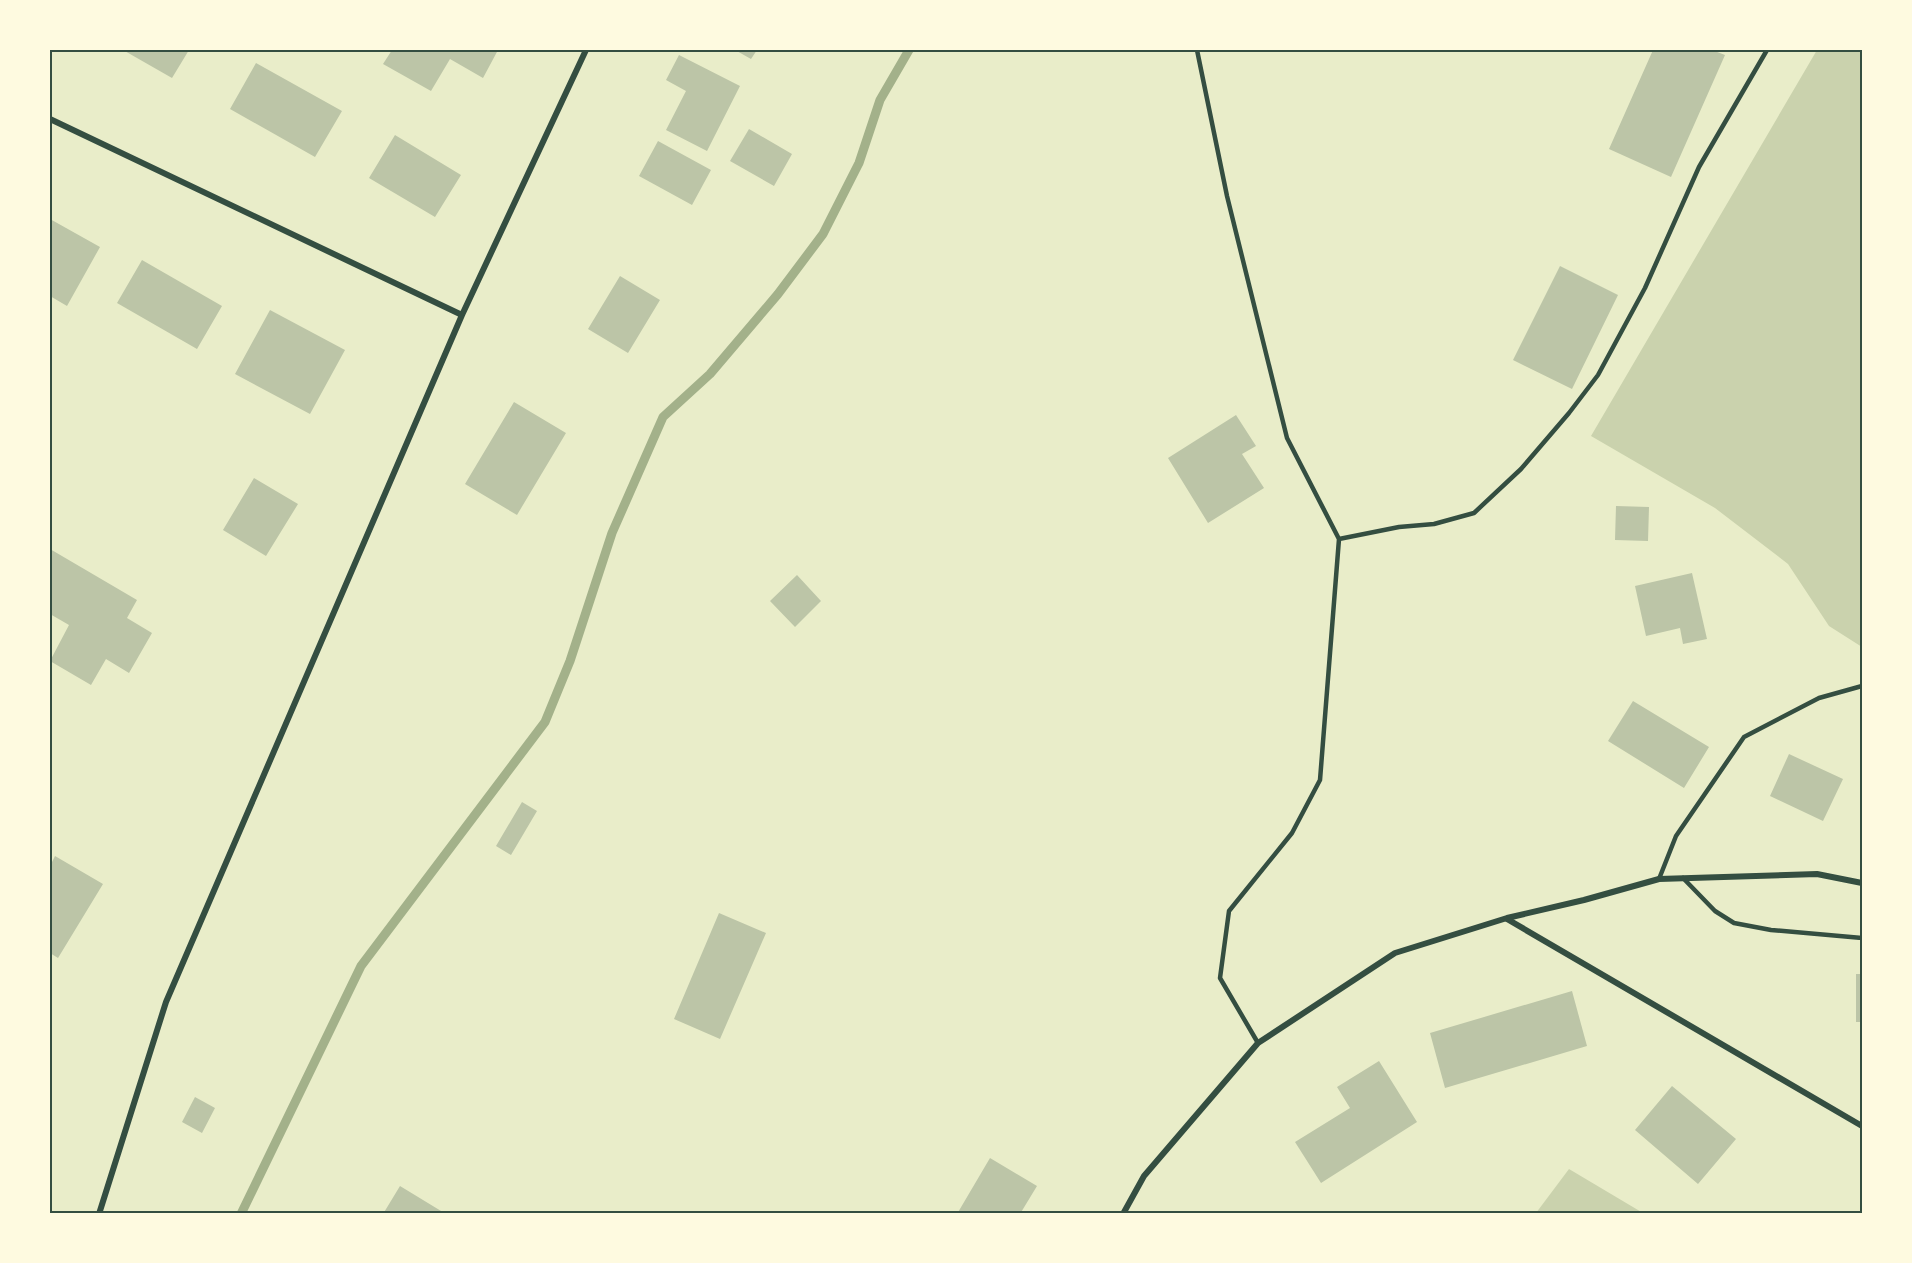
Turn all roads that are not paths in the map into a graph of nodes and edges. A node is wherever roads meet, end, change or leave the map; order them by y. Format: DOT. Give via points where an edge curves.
graph roads {
  1 [pos="586,50"];
  2 [pos="1197,50"];
  3 [pos="1767,50"];
  4 [pos="50,119"];
  5 [pos="462,315"];
  6 [pos="1340,539"];
  7 [pos="1863,686"];
  8 [pos="1683,878"];
  9 [pos="1659,879"];
  10 [pos="1863,883"];
  11 [pos="1507,918"];
  12 [pos="1863,938"];
  13 [pos="1258,1043"];
  14 [pos="1863,1126"];
  15 [pos="99,1214"];
  16 [pos="1123,1214"];
  1 -- 5 [label="street"];
  2 -- 6 [label="lane" via="1227,196 1287,438"];
  3 -- 6 [label="lane" via="1699,167 1646,288 1598,375 1528,461 1474,513 1434,524"];
  4 -- 5 [label="street"];
  5 -- 15 [label="street" via="165,1002"];
  6 -- 13 [label="lane" via="1320,780 1293,833 1229,910 1220,978"];
  7 -- 9 [label="lane" via="1819,698 1744,737 1676,836"];
  8 -- 9 [label="street"];
  8 -- 10 [label="street" via="1817,874"];
  8 -- 12 [label="lane" via="1715,911 1734,923"];
  9 -- 11 [label="street"];
  11 -- 13 [label="street" via="1395,952"];
  11 -- 14 [label="street"];
  13 -- 16 [label="street" via="1144,1176"];
}
